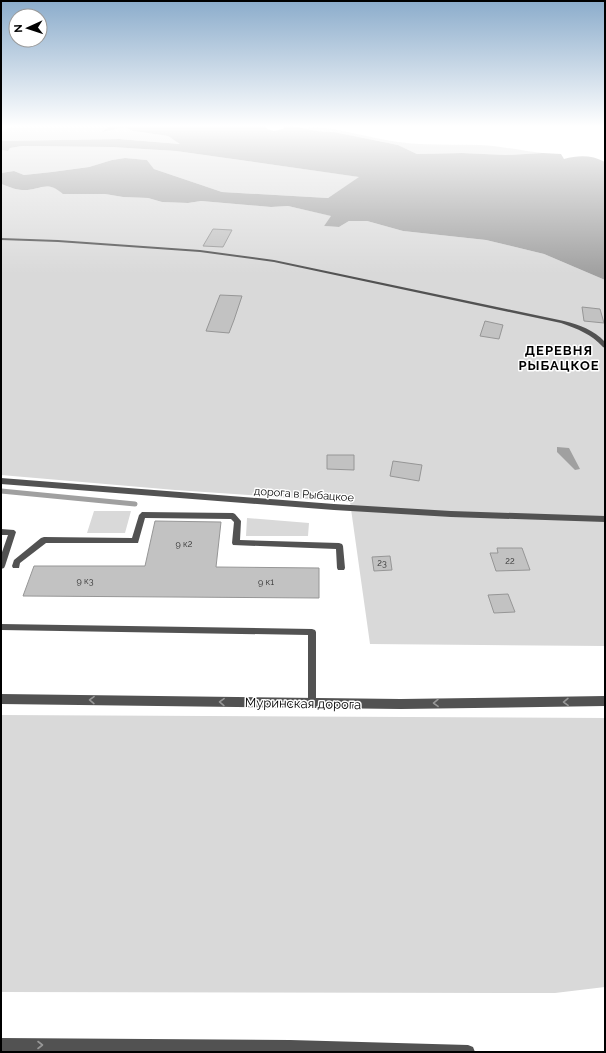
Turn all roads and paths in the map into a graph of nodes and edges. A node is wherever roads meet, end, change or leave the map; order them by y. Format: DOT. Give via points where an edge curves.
graph roads {
  1 [pos="1,238"];
  2 [pos="605,346"];
  3 [pos="1,481"];
  4 [pos="605,519"];
  5 [pos="1,532"];
  6 [pos="1,566"];
  7 [pos="16,566"];
  8 [pos="341,568"];
  9 [pos="1,627"];
  10 [pos="1,700"];
  11 [pos="605,701"];
  12 [pos="312,703"];
  13 [pos="1,1044"];
  14 [pos="290,1049"];
  15 [pos="468,1052"];
  1 -- 2 [label="street" via="200,251 274,261 562,322 584,328 596,335"];
  3 -- 4 [label="street, дорога в Рыбацкое" via="334,507"];
  5 -- 6 [label="lane" via="12,532"];
  7 -- 8 [label="lane" via="17,562 44,540 135,541 142,515 232,516 238,521 236,543 339,546"];
  9 -- 12 [label="lane" via="312,632"];
  12 -- 10 [label="street, Муринская дорога, one-way"];
  11 -- 12 [label="street, Муринская дорога, one-way"];
  13 -- 14 [label="street, one-way"];
  14 -- 15 [label="street"];
}
